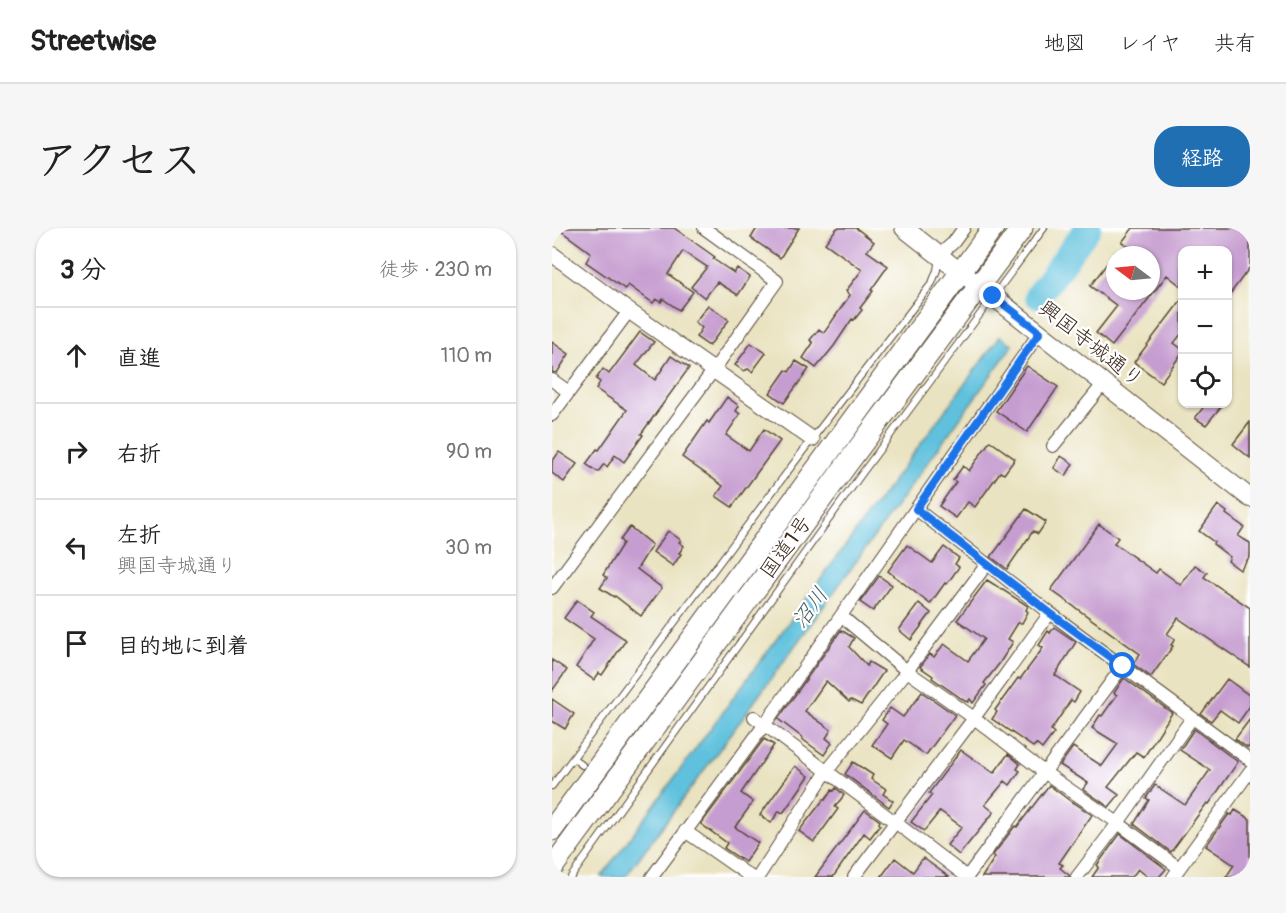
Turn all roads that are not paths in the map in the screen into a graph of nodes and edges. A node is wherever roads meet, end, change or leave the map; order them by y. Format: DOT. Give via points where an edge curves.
graph roads {
  1 [pos="704,228"];
  2 [pos="904,228"];
  3 [pos="964,228"];
  4 [pos="993,228"];
  5 [pos="1022,228"];
  6 [pos="1044,228"];
  7 [pos="552,254"];
  8 [pos="939,255"];
  9 [pos="960,272"];
  10 [pos="987,291"];
  11 [pos="629,311"];
  12 [pos="1040,332"];
  13 [pos="713,371"];
  14 [pos="552,380"];
  15 [pos="1104,383"];
  16 [pos="569,392"];
  17 [pos="552,415"];
  18 [pos="812,439"];
  19 [pos="1053,446"];
  20 [pos="1250,498"];
  21 [pos="916,509"];
  22 [pos="987,564"];
  23 [pos="552,588"];
  24 [pos="1050,613"];
  25 [pos="841,616"];
  26 [pos="1123,666"];
  27 [pos="907,671"];
  28 [pos="974,718"];
  29 [pos="1192,718"];
  30 [pos="759,721"];
  31 [pos="573,758"];
  32 [pos="1250,760"];
  33 [pos="582,765"];
  34 [pos="827,771"];
  35 [pos="1250,771"];
  36 [pos="1044,772"];
  37 [pos="552,786"];
  38 [pos="619,794"];
  39 [pos="627,800"];
  40 [pos="895,822"];
  41 [pos="1118,823"];
  42 [pos="552,830"];
  43 [pos="686,831"];
  44 [pos="552,868"];
  45 [pos="1176,873"];
  46 [pos="571,877"];
  47 [pos="652,877"];
  48 [pos="751,877"];
  49 [pos="758,877"];
  50 [pos="854,877"];
  51 [pos="967,877"];
  52 [pos="1077,877"];
  1 -- 13 [label="street" via="777,281"];
  2 -- 8 [label="main road, 興国寺城通り"];
  3 -- 8 [label="street"];
  4 -- 9 [label="highway, 国道1号"];
  5 -- 10 [label="highway, 国道1号"];
  6 -- 10 [label="lane"];
  7 -- 11 [label="street"];
  8 -- 9 [label="main road, 興国寺城通り"];
  8 -- 18 [label="lane" via="932,283"];
  9 -- 10 [label="main road, 興国寺城通り"];
  9 -- 42 [label="highway, 国道1号"];
  10 -- 12 [label="main road, 興国寺城通り"];
  10 -- 39 [label="lane" via="863,472"];
  10 -- 44 [label="highway, 国道1号" via="847,464"];
  11 -- 13 [label="street"];
  11 -- 16 [label="street"];
  12 -- 15 [label="main road, 興国寺城通り"];
  12 -- 21 [label="street"];
  13 -- 18 [label="street"];
  13 -- 23 [label="street"];
  14 -- 16 [label="street"];
  15 -- 19 [label="street"];
  15 -- 20 [label="main road, 興国寺城通り"];
  16 -- 17 [label="street"];
  18 -- 31 [label="lane"];
  21 -- 22 [label="street"];
  21 -- 25 [label="street"];
  22 -- 24 [label="street"];
  22 -- 27 [label="street"];
  24 -- 26 [label="street"];
  24 -- 28 [label="street"];
  25 -- 27 [label="street"];
  25 -- 30 [label="street"];
  26 -- 29 [label="street"];
  26 -- 36 [label="street"];
  27 -- 28 [label="street"];
  27 -- 34 [label="street"];
  28 -- 36 [label="street"];
  28 -- 40 [label="street"];
  29 -- 32 [label="street"];
  29 -- 41 [label="street"];
  30 -- 34 [label="street"];
  30 -- 43 [label="street"];
  31 -- 33 [label="lane"];
  31 -- 37 [label="lane"];
  34 -- 40 [label="street"];
  34 -- 49 [label="street"];
  35 -- 45 [label="street"];
  36 -- 41 [label="street"];
  36 -- 51 [label="street"];
  38 -- 39 [label="lane"];
  39 -- 46 [label="lane"];
  40 -- 50 [label="street"];
  40 -- 51 [label="street"];
  41 -- 45 [label="street"];
  41 -- 52 [label="street"];
  43 -- 47 [label="street"];
  43 -- 48 [label="street"];
}
